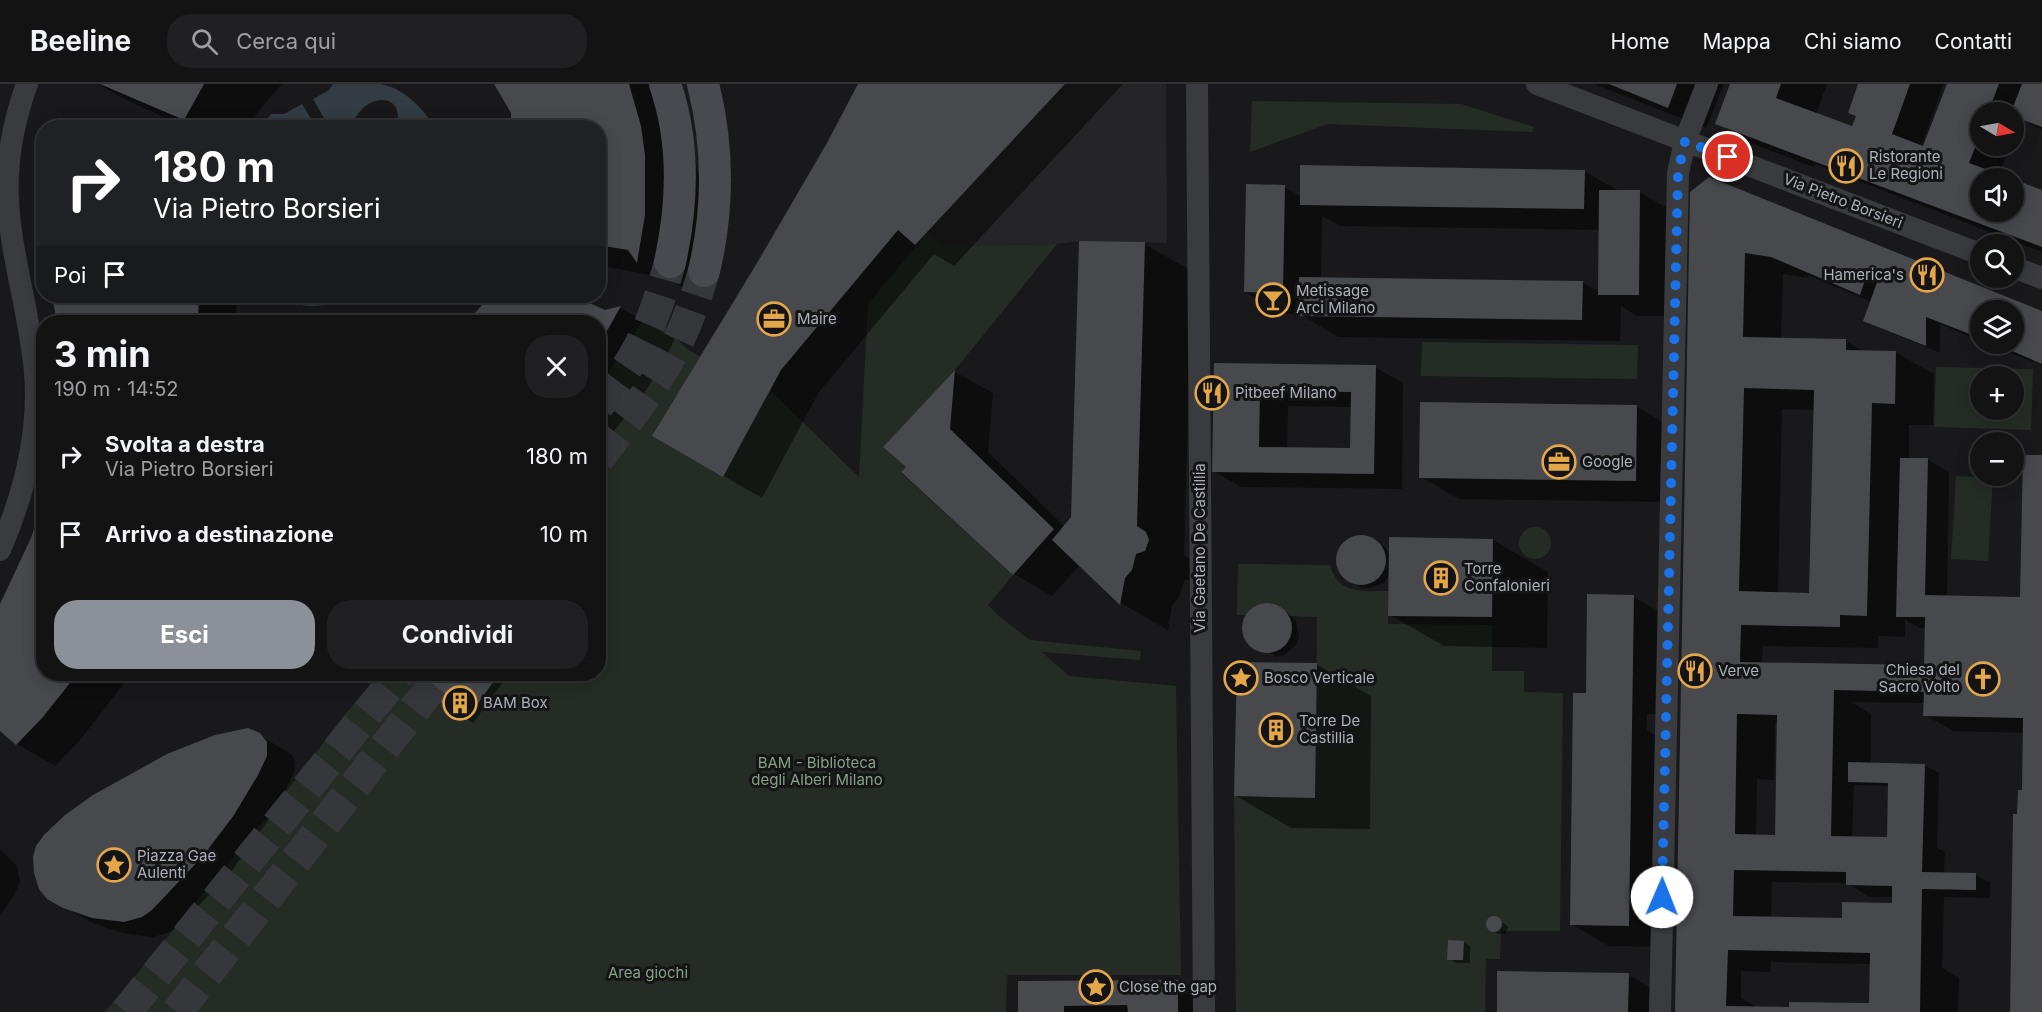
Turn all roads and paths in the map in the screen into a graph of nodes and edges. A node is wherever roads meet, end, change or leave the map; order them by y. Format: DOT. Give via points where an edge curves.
graph roads {
  1 [pos="27,84"];
  2 [pos="665,84"];
  3 [pos="703,84"];
  4 [pos="1197,84"];
  5 [pos="1537,84"];
  6 [pos="1707,84"];
  7 [pos="7,139"];
  8 [pos="1685,141"];
  9 [pos="4,200"];
  10 [pos="1970,250"];
  11 [pos="670,262"];
  12 [pos="704,271"];
  13 [pos="2024,271"];
  14 [pos="2042,278"];
  15 [pos="0,550"];
  16 [pos="1204,1012"];
  17 [pos="1660,1012"];
  1 -- 7 [label="street"];
  2 -- 11 [label="main road" via="681,170 679,212"];
  3 -- 12 [label="main road" via="714,133 716,168 715,208"];
  4 -- 16 [label="street, Via Gaetano De Castillia"];
  5 -- 8 [label="street, Via Pietro Borsieri"];
  6 -- 8 [label="street"];
  7 -- 9 [label="street" via="9,173"];
  8 -- 10 [label="street, Via Pietro Borsieri"];
  8 -- 17 [label="street" via="1678,172"];
  9 -- 15 [label="street" via="33,352 36,396 28,461"];
  13 -- 14 [label="street"];
}
